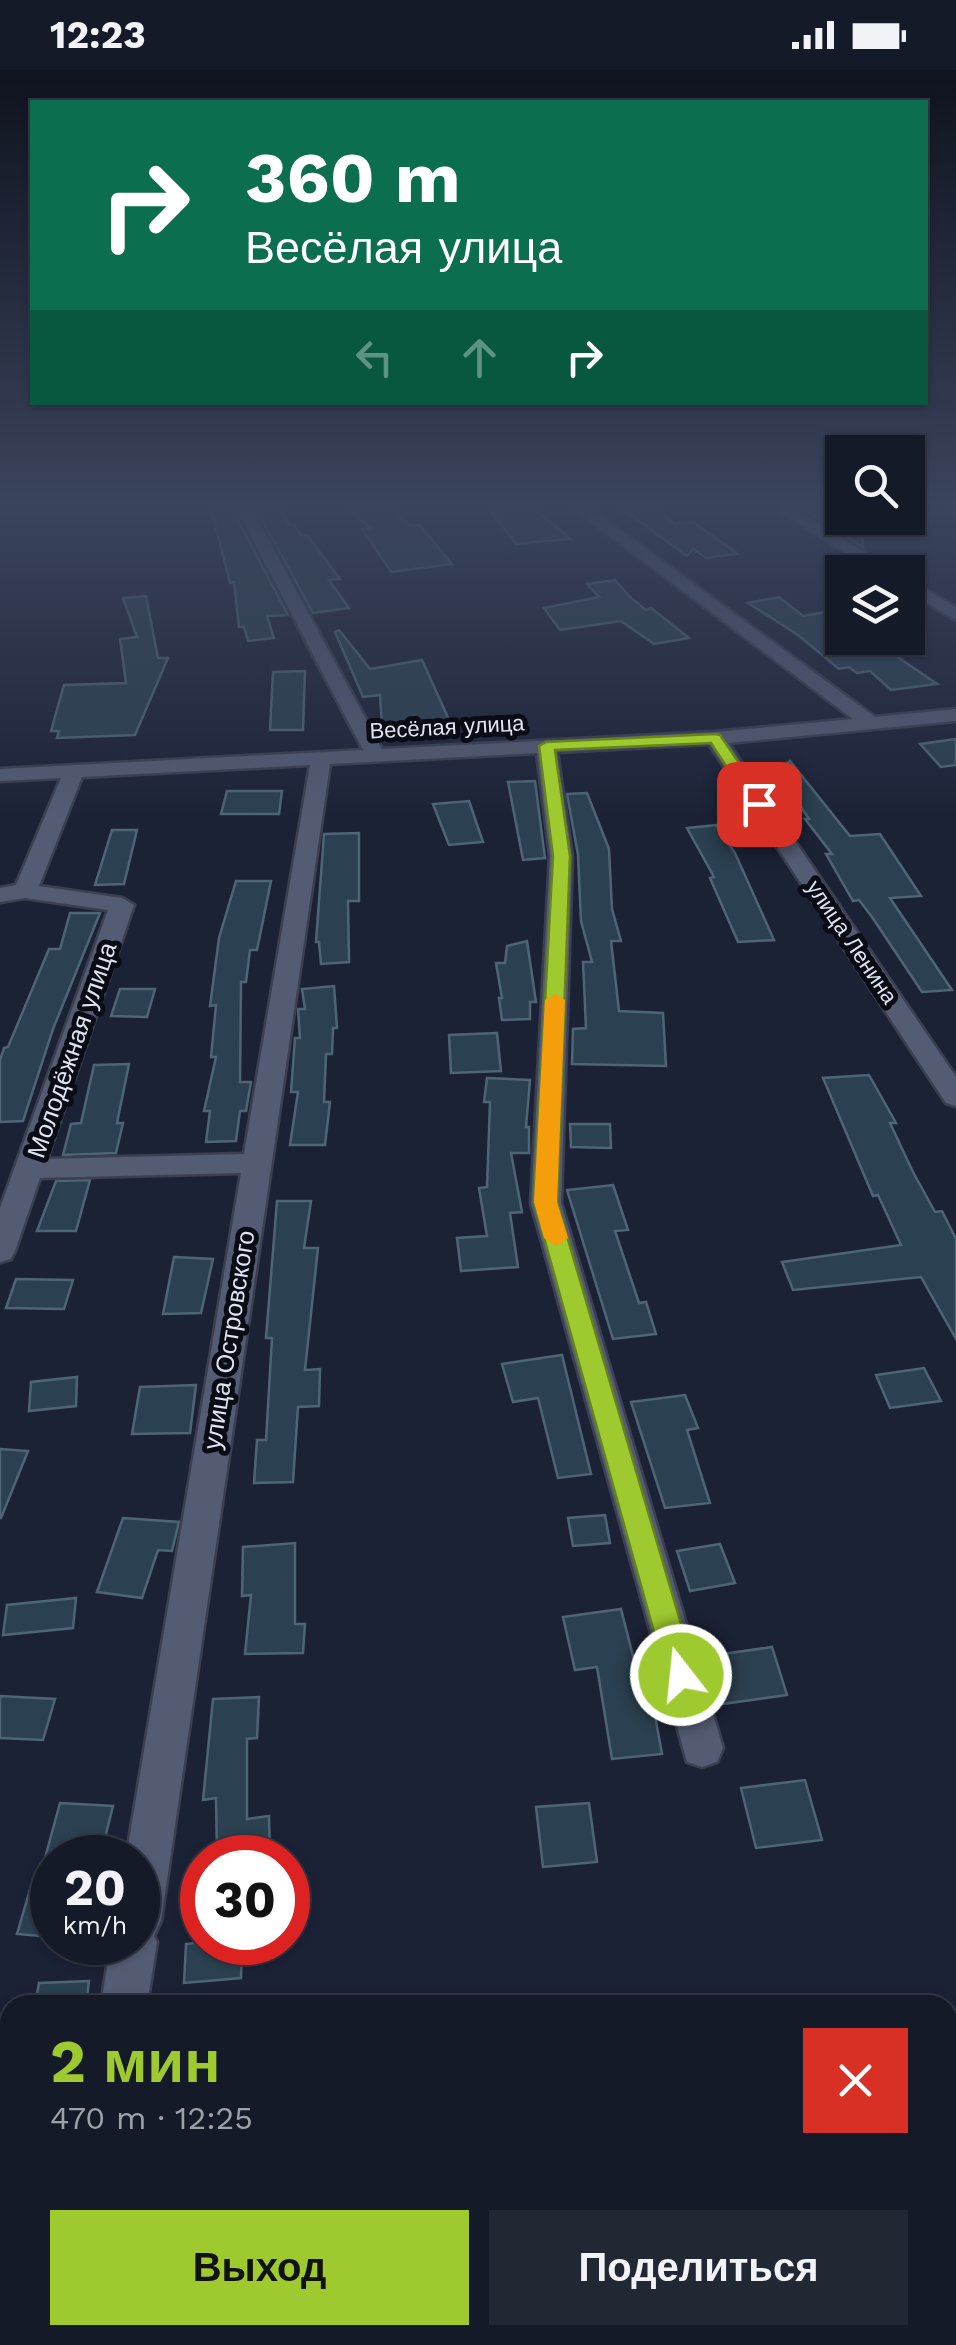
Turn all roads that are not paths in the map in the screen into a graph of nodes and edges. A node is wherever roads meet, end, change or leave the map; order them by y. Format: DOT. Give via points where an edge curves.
graph roads {
  1 [pos="297,608"];
  2 [pos="715,608"];
  3 [pos="956,715"];
  4 [pos="872,724"];
  5 [pos="715,738"];
  6 [pos="546,746"];
  7 [pos="376,756"];
  8 [pos="321,758"];
  9 [pos="74,772"];
  10 [pos="0,775"];
  11 [pos="25,891"];
  12 [pos="0,894"];
  13 [pos="956,1097"];
  14 [pos="258,1163"];
  15 [pos="31,1169"];
  16 [pos="0,1251"];
  17 [pos="702,1748"];
  18 [pos="152,1835"];
  19 [pos="130,1965"];
  20 [pos="126,1995"];
  1 -- 7 [label="street"];
  2 -- 4 [label="street"];
  3 -- 4 [label="street, Весёлая улица"];
  4 -- 5 [label="street, Весёлая улица"];
  5 -- 6 [label="street, Весёлая улица"];
  5 -- 13 [label="street, улица Ленина"];
  6 -- 7 [label="street, Весёлая улица"];
  6 -- 17 [label="street" via="562,856 546,1202"];
  7 -- 8 [label="street, Весёлая улица"];
  8 -- 9 [label="street, Весёлая улица"];
  8 -- 14 [label="street, улица Островского"];
  9 -- 10 [label="street, Весёлая улица"];
  9 -- 11 [label="street"];
  11 -- 12 [label="street"];
  11 -- 15 [label="street, Молодёжная улица" via="122,905"];
  14 -- 15 [label="street"];
  14 -- 18 [label="street, улица Островского"];
  15 -- 16 [label="street, Молодёжная улица"];
  19 -- 20 [label="street"];
}
